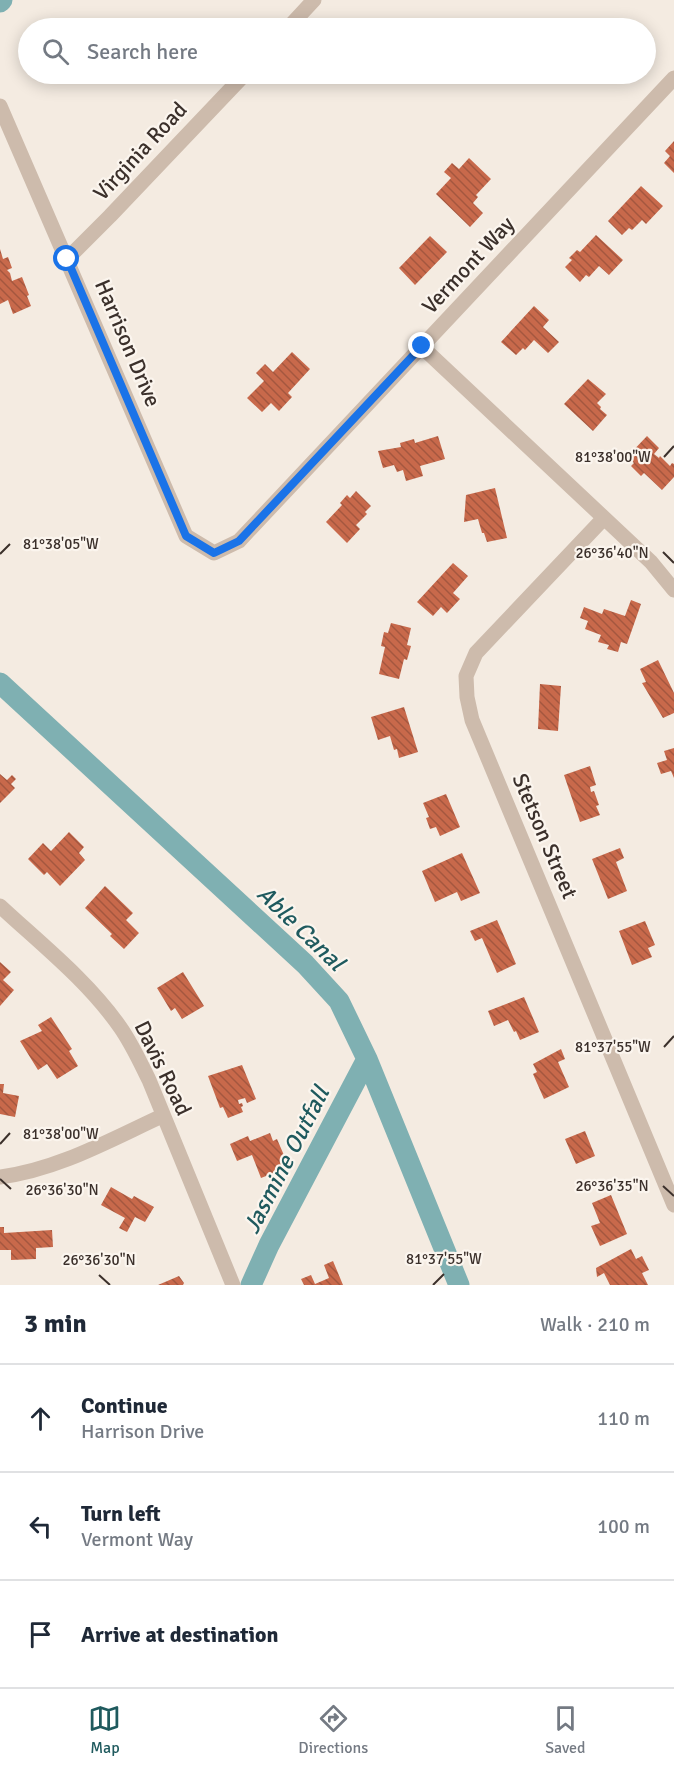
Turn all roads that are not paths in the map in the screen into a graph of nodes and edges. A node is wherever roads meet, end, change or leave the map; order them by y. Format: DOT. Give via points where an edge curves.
graph roads {
  1 [pos="314,0"];
  2 [pos="297,18"];
  3 [pos="674,78"];
  4 [pos="235,84"];
  5 [pos="0,106"];
  6 [pos="67,259"];
  7 [pos="422,346"];
  8 [pos="604,518"];
  9 [pos="214,553"];
  10 [pos="674,590"];
  11 [pos="0,906"];
  12 [pos="162,1116"];
  13 [pos="0,1177"];
  14 [pos="674,1205"];
  15 [pos="232,1285"];
  1 -- 2 [label="street"];
  3 -- 7 [label="street, Vermont Way"];
  4 -- 6 [label="street, Virginia Road"];
  5 -- 6 [label="street, Harrison Drive"];
  6 -- 9 [label="street, Harrison Drive" via="186,536"];
  7 -- 8 [label="street"];
  7 -- 9 [label="street, Vermont Way" via="239,541"];
  8 -- 10 [label="street" via="651,562"];
  8 -- 14 [label="street, Stetson Street" via="476,653 466,676 466,697 472,720"];
  11 -- 12 [label="street, Davis Road" via="80,980 120,1026 149,1080"];
  12 -- 13 [label="street" via="49,1166"];
  12 -- 15 [label="street, Davis Road"];
}
